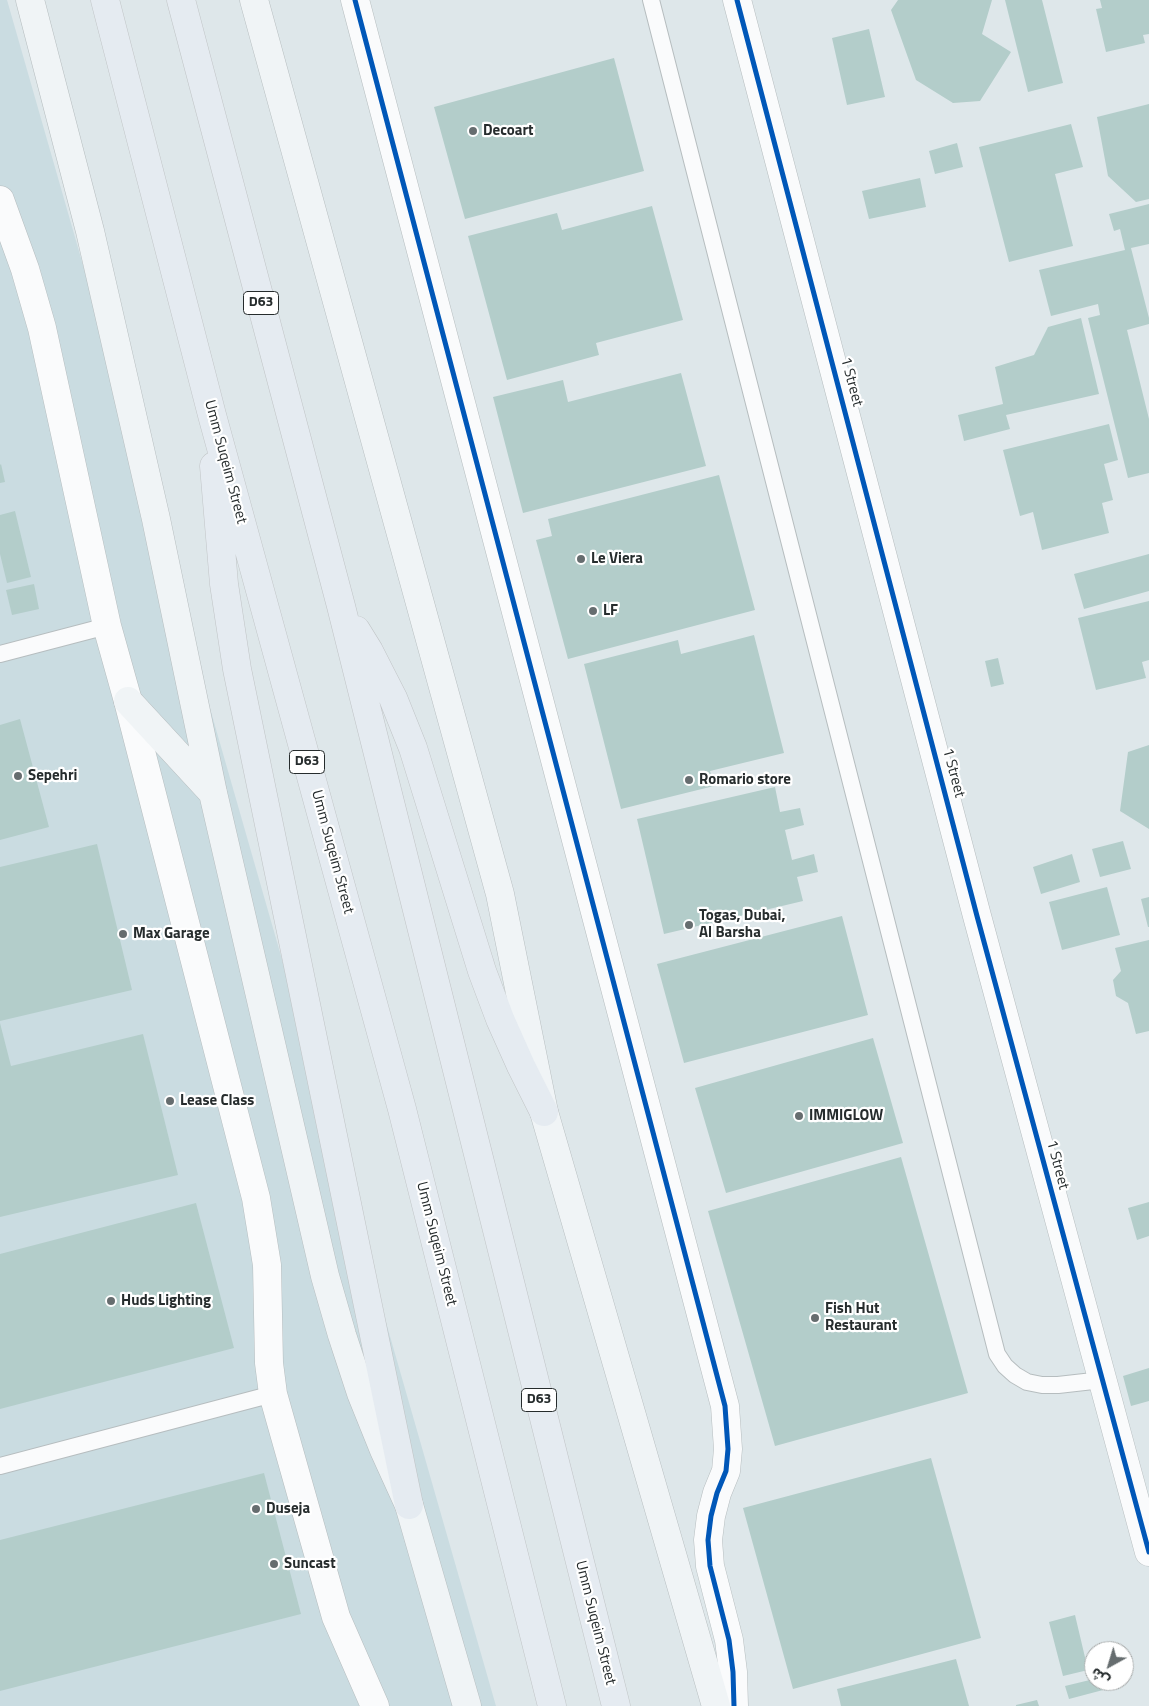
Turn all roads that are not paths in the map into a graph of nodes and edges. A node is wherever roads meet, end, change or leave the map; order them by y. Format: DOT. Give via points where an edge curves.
graph roads {
  1 [pos="30,0"];
  2 [pos="105,0"];
  3 [pos="181,0"];
  4 [pos="254,0"];
  5 [pos="355,0"];
  6 [pos="651,0"];
  7 [pos="738,0"];
  8 [pos="0,200"];
  9 [pos="212,415"];
  10 [pos="341,606"];
  11 [pos="107,626"];
  12 [pos="0,654"];
  13 [pos="128,701"];
  14 [pos="213,793"];
  15 [pos="544,1112"];
  16 [pos="1102,1380"];
  17 [pos="273,1394"];
  18 [pos="0,1466"];
  19 [pos="409,1505"];
  20 [pos="1149,1552"];
  21 [pos="375,1706"];
  22 [pos="467,1706"];
  23 [pos="552,1706"];
  24 [pos="616,1706"];
  25 [pos="716,1706"];
  26 [pos="734,1706"];
  1 -- 14 [label="main road" via="90,231 154,510"];
  2 -- 9 [label="main road, Umm Suqeim Street / D63"];
  3 -- 10 [label="main road, Umm Suqeim Street / D63"];
  4 -- 15 [label="main road" via="500,894"];
  5 -- 26 [label="street" via="725,1406 726,1471 711,1516 708,1540 710,1566 728,1640"];
  6 -- 16 [label="lane" via="997,1354 1005,1366 1027,1382 1058,1385"];
  7 -- 16 [label="street, 1 Street"];
  8 -- 11 [label="street" via="42,328"];
  9 -- 19 [label="main road" via="223,575 237,669"];
  9 -- 23 [label="main road, Umm Suqeim Street / D63" via="402,1109"];
  10 -- 15 [label="main road" via="393,698 413,748 485,979"];
  10 -- 24 [label="main road, Umm Suqeim Street / D63"];
  11 -- 12 [label="lane"];
  11 -- 13 [label="street"];
  13 -- 14 [label="main road"];
  13 -- 17 [label="street" via="256,1198 267,1265 269,1363"];
  14 -- 19 [label="main road" via="325,1276 361,1393"];
  15 -- 25 [label="main road"];
  16 -- 20 [label="street, 1 Street"];
  17 -- 18 [label="lane"];
  17 -- 21 [label="street" via="336,1617"];
  19 -- 22 [label="main road"];
}
